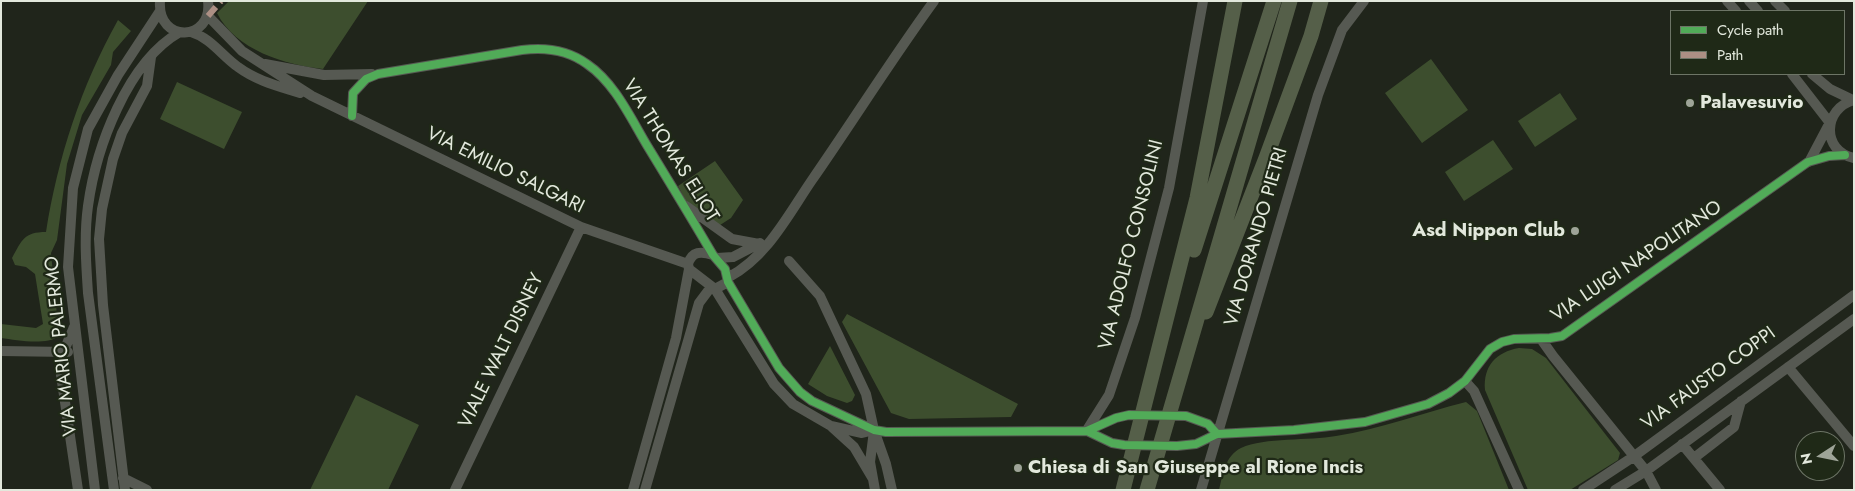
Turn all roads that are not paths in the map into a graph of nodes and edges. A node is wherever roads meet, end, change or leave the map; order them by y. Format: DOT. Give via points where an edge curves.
graph roads {
  1 [pos="208,1"];
  2 [pos="934,1"];
  3 [pos="1202,1"];
  4 [pos="1235,1"];
  5 [pos="1274,1"];
  6 [pos="1290,1"];
  7 [pos="1321,1"];
  8 [pos="1328,1"];
  9 [pos="1364,1"];
  10 [pos="1775,1"];
  11 [pos="160,4"];
  12 [pos="1784,10"];
  13 [pos="208,16"];
  14 [pos="180,32"];
  15 [pos="191,32"];
  16 [pos="1311,36"];
  17 [pos="152,54"];
  18 [pos="259,62"];
  19 [pos="378,74"];
  20 [pos="1793,75"];
  21 [pos="1813,75"];
  22 [pos="312,96"];
  23 [pos="1853,100"];
  24 [pos="352,116"];
  25 [pos="1830,123"];
  26 [pos="1851,158"];
  27 [pos="1808,162"];
  28 [pos="681,202"];
  29 [pos="581,227"];
  30 [pos="774,235"];
  31 [pos="704,239"];
  32 [pos="759,244"];
  33 [pos="699,252"];
  34 [pos="715,256"];
  35 [pos="790,262"];
  36 [pos="688,266"];
  37 [pos="728,279"];
  38 [pos="713,288"];
  39 [pos="1854,295"];
  40 [pos="1854,319"];
  41 [pos="75,325"];
  42 [pos="1541,339"];
  43 [pos="1,351"];
  44 [pos="78,352"];
  45 [pos="63,353"];
  46 [pos="1184,356"];
  47 [pos="1788,367"];
  48 [pos="1152,377"];
  49 [pos="1465,381"];
  50 [pos="1741,402"];
  51 [pos="831,426"];
  52 [pos="874,430"];
  53 [pos="1087,431"];
  54 [pos="1217,434"];
  55 [pos="1682,444"];
  56 [pos="1854,446"];
  57 [pos="1633,456"];
  58 [pos="1694,458"];
  59 [pos="1646,471"];
  60 [pos="123,478"];
  61 [pos="874,485"];
  62 [pos="78,490"];
  63 [pos="95,490"];
  64 [pos="114,490"];
  65 [pos="125,490"];
  66 [pos="147,490"];
  67 [pos="455,490"];
  68 [pos="633,490"];
  69 [pos="645,490"];
  70 [pos="892,490"];
  71 [pos="1122,490"];
  72 [pos="1147,490"];
  73 [pos="1201,490"];
  74 [pos="1519,490"];
  75 [pos="1583,490"];
  76 [pos="1615,490"];
  77 [pos="1656,490"];
  78 [pos="1720,490"];
  1 -- 13 [label="street"];
  2 -- 30 [label="street"];
  3 -- 53 [label="street, VIA ADOLFO CONSOLINI" via="1169,188 1135,318 1109,396"];
  4 -- 48 [label="highway" via="1198,198"];
  5 -- 48 [label="highway"];
  6 -- 46 [label="highway"];
  7 -- 16 [label="highway"];
  8 -- 16 [label="highway"];
  9 -- 54 [label="street, VIA DORANDO PIETRI" via="1342,30 1318,95"];
  10 -- 12 [label="street"];
  11 -- 14 [label="street" via="167,26"];
  11 -- 41 [label="street, VIA MARIO PALERMO" via="88,129 73,188 68,268"];
  13 -- 15 [label="street" via="202,26"];
  13 -- 18 [label="street, VIA EMILIO SALGARI" via="230,42"];
  14 -- 15 [label="street"];
  14 -- 17 [label="street, VIA MARIO PALERMO" via="160,44"];
  15 -- 22 [label="street, VIA EMILIO SALGARI" via="205,38 238,68 264,82"];
  16 -- 46 [label="highway" via="1211,301"];
  17 -- 60 [label="street" via="147,86 122,133 110,168 99,239 103,305"];
  17 -- 64 [label="street, VIA MARIO PALERMO" via="130,86 109,129 92,180 88,207 88,293"];
  18 -- 19 [label="street, VIA THOMAS ELIOT" via="324,75"];
  18 -- 22 [label="street, VIA EMILIO SALGARI"];
  19 -- 24 [label="street, VIA THOMAS ELIOT" via="353,93"];
  19 -- 28 [label="street, VIA THOMAS ELIOT" via="536,48 565,53 588,65 609,86"];
  20 -- 25 [label="street"];
  21 -- 23 [label="street" via="1830,90"];
  22 -- 24 [label="street, VIA EMILIO SALGARI"];
  23 -- 25 [label="street, VIA LUIGI NAPOLITANO" via="1838,108"];
  24 -- 29 [label="street, VIA EMILIO SALGARI"];
  25 -- 26 [label="street" via="1831,139"];
  25 -- 27 [label="street, VIA LUIGI NAPOLITANO"];
  26 -- 27 [label="street, VIA LUIGI NAPOLITANO" via="1828,156"];
  27 -- 42 [label="street, VIA LUIGI NAPOLITANO" via="1562,336"];
  28 -- 31 [label="street, VIA THOMAS ELIOT"];
  28 -- 32 [label="street" via="732,239"];
  29 -- 36 [label="street, VIA EMILIO SALGARI"];
  29 -- 67 [label="street, VIALE WALT DISNEY"];
  30 -- 32 [label="street"];
  30 -- 37 [label="street" via="748,266"];
  31 -- 33 [label="street" via="704,246"];
  31 -- 34 [label="street, VIA THOMAS ELIOT"];
  32 -- 34 [label="street" via="733,257"];
  33 -- 34 [label="street"];
  33 -- 36 [label="street" via="694,254"];
  34 -- 37 [label="street, VIA THOMAS ELIOT"];
  35 -- 52 [label="street" via="820,296 866,394"];
  36 -- 38 [label="street, VIA EMILIO SALGARI"];
  36 -- 68 [label="street" via="676,338"];
  37 -- 38 [label="street"];
  37 -- 52 [label="street, VIA THOMAS ELIOT" via="789,381 812,401"];
  38 -- 51 [label="street, VIA EMILIO SALGARI" via="782,394"];
  38 -- 69 [label="street" via="699,303"];
  39 -- 57 [label="street, VIA FAUSTO COPPI"];
  40 -- 47 [label="street, VIA FAUSTO COPPI"];
  41 -- 44 [label="street, VIA MARIO PALERMO"];
  41 -- 45 [label="street"];
  42 -- 49 [label="street, VIA LUIGI NAPOLITANO" via="1502,342 1490,349"];
  42 -- 57 [label="street"];
  43 -- 45 [label="street"];
  44 -- 45 [label="street"];
  44 -- 63 [label="street, VIA MARIO PALERMO"];
  45 -- 62 [label="street" via="61,375"];
  46 -- 72 [label="highway"];
  47 -- 50 [label="street, VIA FAUSTO COPPI"];
  47 -- 56 [label="street"];
  48 -- 71 [label="highway"];
  49 -- 54 [label="street, VIA LUIGI NAPOLITANO" via="1428,404 1365,422"];
  49 -- 74 [label="street" via="1474,391"];
  50 -- 55 [label="street, VIA FAUSTO COPPI"];
  50 -- 58 [label="street, VIA FAUSTO COPPI" via="1734,427"];
  51 -- 52 [label="street" via="862,433"];
  51 -- 61 [label="street" via="854,448"];
  52 -- 53 [label="street, VIA LUIGI NAPOLITANO" via="900,433"];
  52 -- 61 [label="street" via="870,462"];
  52 -- 70 [label="street"];
  53 -- 54 [label="street, VIA LUIGI NAPOLITANO" via="1124,446 1196,444"];
  53 -- 54 [label="street, VIA LUIGI NAPOLITANO" via="1129,415 1186,416 1208,424"];
  54 -- 73 [label="street, VIA DORANDO PIETRI"];
  55 -- 58 [label="street"];
  55 -- 59 [label="street, VIA FAUSTO COPPI"];
  57 -- 59 [label="street"];
  57 -- 75 [label="street, VIA FAUSTO COPPI"];
  58 -- 78 [label="street"];
  59 -- 76 [label="street, VIA FAUSTO COPPI"];
  59 -- 77 [label="street"];
  60 -- 65 [label="street"];
  60 -- 66 [label="street"];
}
